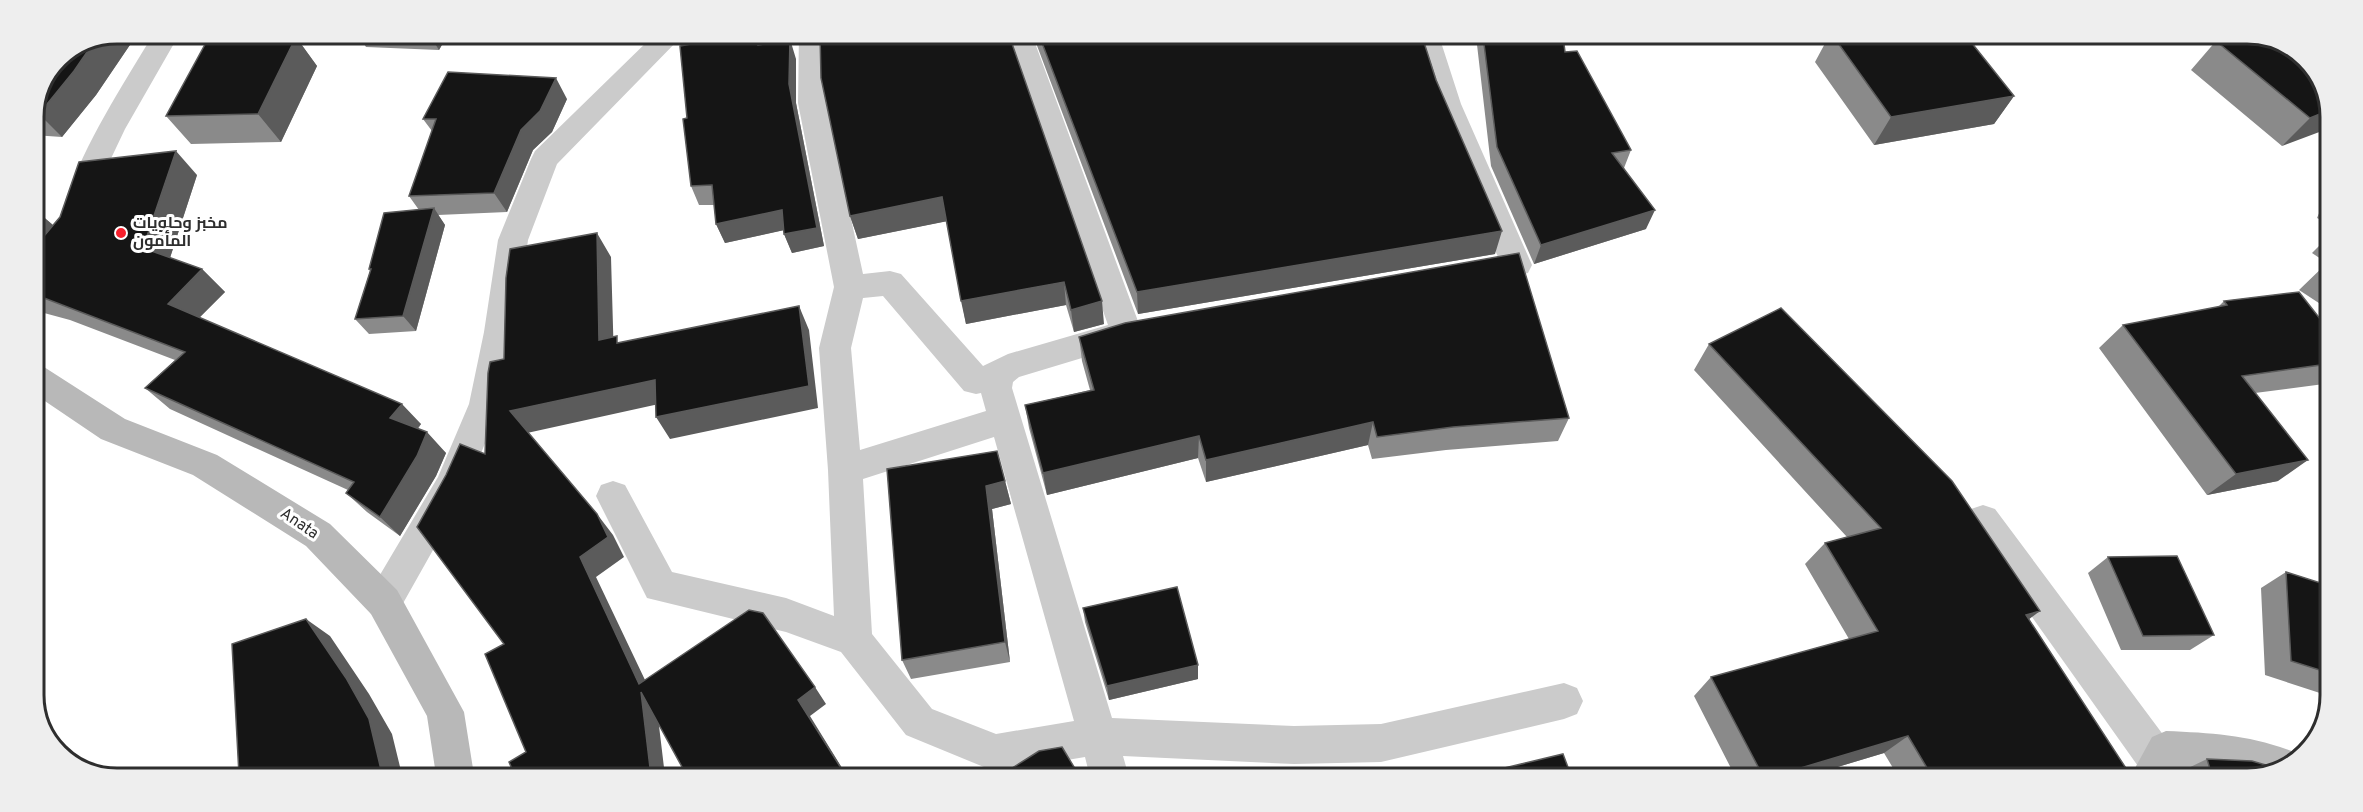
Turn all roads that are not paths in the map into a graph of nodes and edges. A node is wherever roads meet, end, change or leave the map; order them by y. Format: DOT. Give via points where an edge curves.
graph roads {
  1 [pos="159,44"];
  2 [pos="661,44"];
  3 [pos="812,44"];
  4 [pos="1023,44"];
  5 [pos="1429,44"];
  6 [pos="72,230"];
  7 [pos="1460,275"];
  8 [pos="850,287"];
  9 [pos="997,376"];
  10 [pos="44,383"];
  11 [pos="1006,419"];
  12 [pos="844,470"];
  13 [pos="613,496"];
  14 [pos="1983,520"];
  15 [pos="384,602"];
  16 [pos="854,640"];
  17 [pos="1564,701"];
  18 [pos="1097,736"];
  19 [pos="2272,764"];
  20 [pos="454,768"];
  21 [pos="1107,768"];
  22 [pos="2152,768"];
  23 [pos="2154,768"];
  1 -- 6 [label="street" via="91,168"];
  2 -- 15 [label="street" via="545,159 513,240 500,332 484,404 452,484"];
  3 -- 8 [label="street" via="812,103"];
  4 -- 9 [label="street" via="1138,330 1008,366"];
  5 -- 7 [label="street" via="1448,104 1517,265"];
  8 -- 9 [label="street" via="890,283 976,381"];
  8 -- 12 [label="street" via="835,348"];
  9 -- 11 [label="street" via="996,388"];
  10 -- 15 [label="street, Anata" via="113,429 205,465 318,535"];
  11 -- 12 [label="street"];
  11 -- 18 [label="street"];
  12 -- 16 [label="street"];
  13 -- 16 [label="street" via="660,586 786,615"];
  14 -- 22 [label="street"];
  15 -- 20 [label="street, Anata" via="445,712"];
  16 -- 18 [label="street" via="919,722 996,753"];
  17 -- 18 [label="street" via="1381,743 1294,745"];
  18 -- 21 [label="street"];
  19 -- 23 [label="street" via="2226,752 2166,750"];
}
